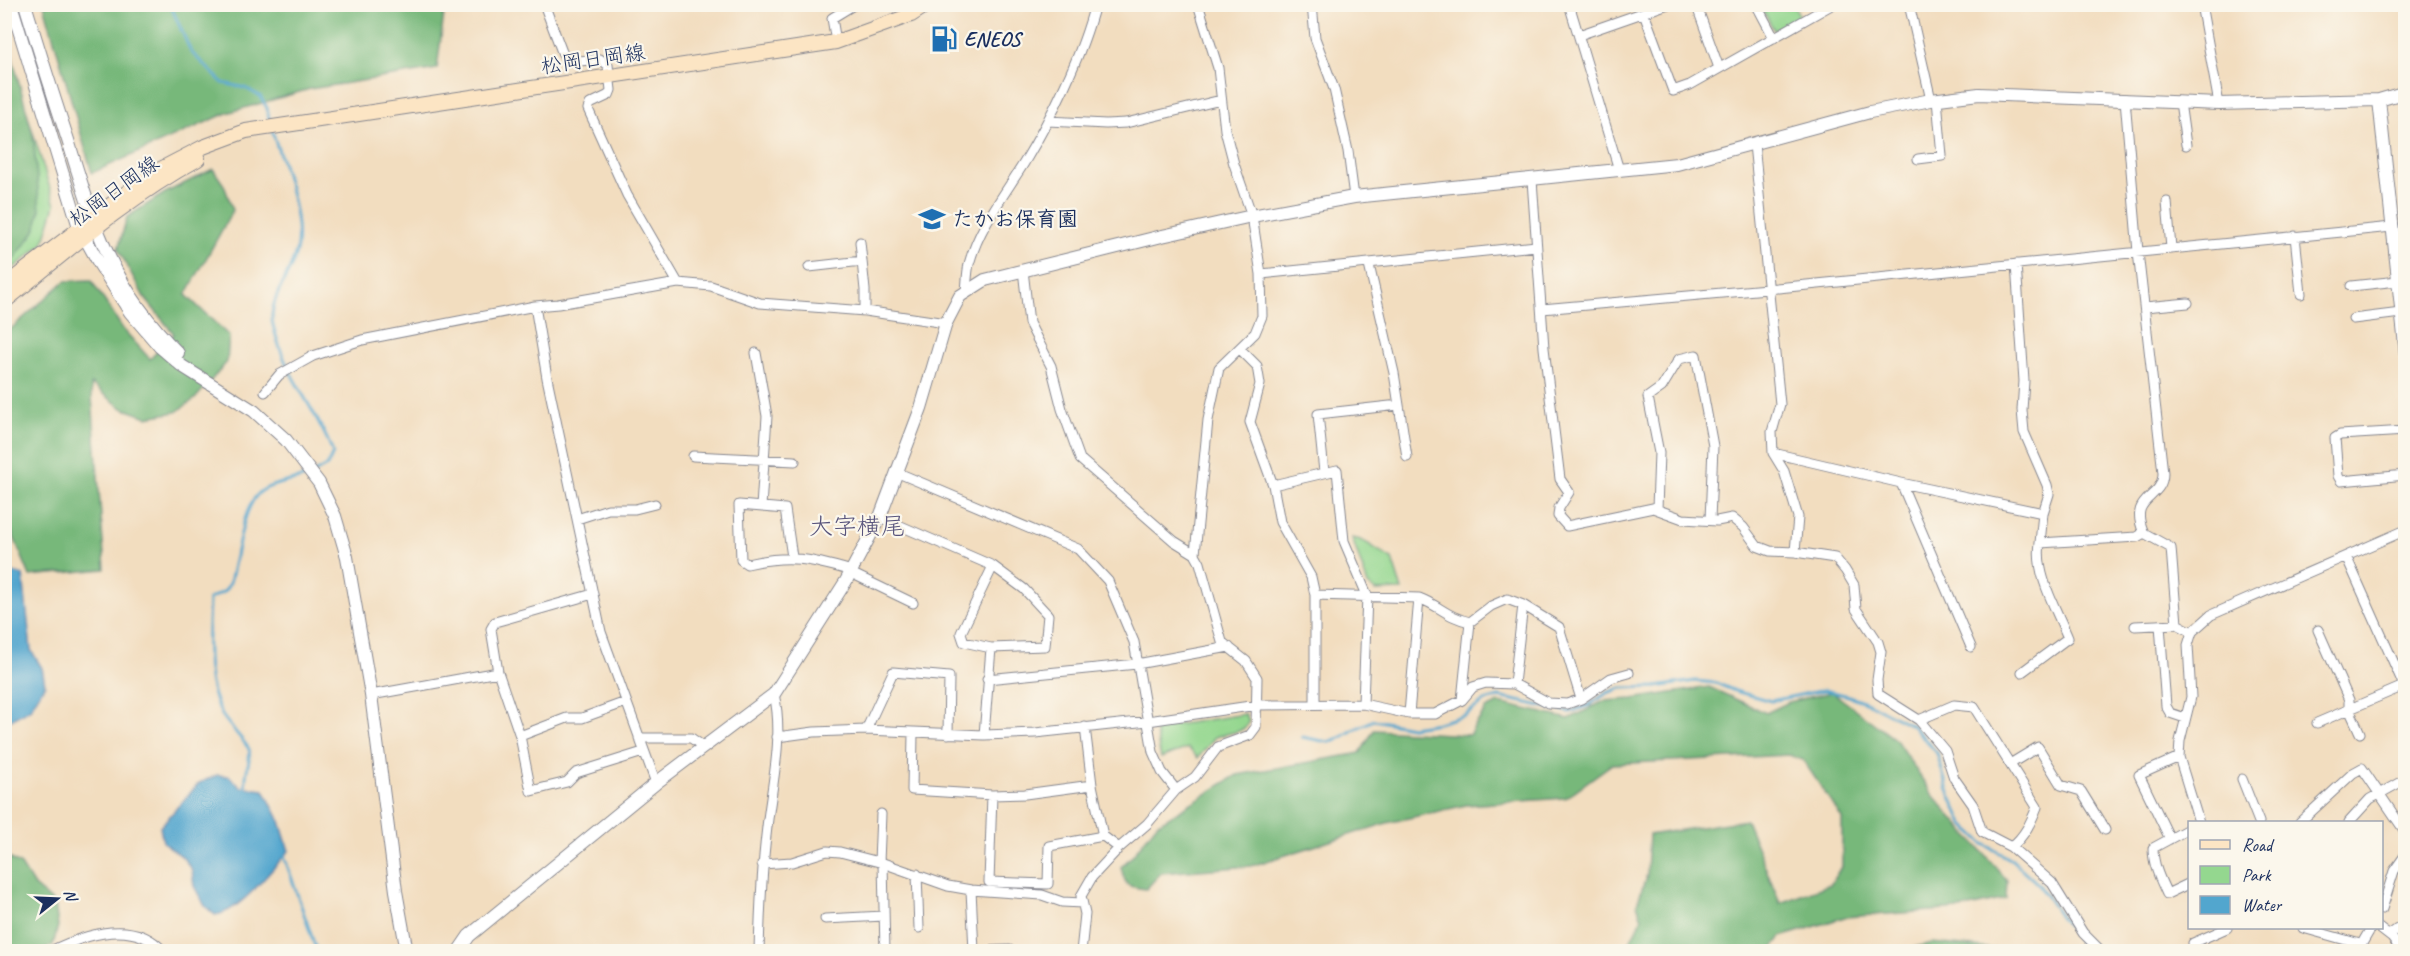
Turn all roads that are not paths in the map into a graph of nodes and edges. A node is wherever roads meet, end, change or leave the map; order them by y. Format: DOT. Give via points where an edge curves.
graph roads {
  1 [pos="11,4"];
  2 [pos="25,4"];
  3 [pos="544,4"];
  4 [pos="855,4"];
  5 [pos="928,4"];
  6 [pos="1095,4"];
  7 [pos="1198,4"];
  8 [pos="1312,4"];
  9 [pos="1569,4"];
  10 [pos="1668,4"];
  11 [pos="1696,4"];
  12 [pos="1756,4"];
  13 [pos="1833,4"];
  14 [pos="1909,4"];
  15 [pos="2201,4"];
  16 [pos="1644,13"];
  17 [pos="1579,35"];
  18 [pos="1774,38"];
  19 [pos="836,42"];
  20 [pos="1719,68"];
  21 [pos="610,78"];
  22 [pos="2406,92"];
  23 [pos="2125,99"];
  24 [pos="1221,100"];
  25 [pos="1934,100"];
  26 [pos="2379,100"];
  27 [pos="2180,102"];
  28 [pos="2218,104"];
  29 [pos="1048,121"];
  30 [pos="1754,144"];
  31 [pos="2186,145"];
  32 [pos="1918,159"];
  33 [pos="1619,170"];
  34 [pos="1532,180"];
  35 [pos="1354,197"];
  36 [pos="2167,202"];
  37 [pos="1252,216"];
  38 [pos="93,223"];
  39 [pos="2391,227"];
  40 [pos="81,233"];
  41 [pos="2295,236"];
  42 [pos="860,242"];
  43 [pos="1536,246"];
  44 [pos="2171,249"];
  45 [pos="2138,252"];
  46 [pos="862,261"];
  47 [pos="2016,264"];
  48 [pos="1369,265"];
  49 [pos="809,267"];
  50 [pos="1023,270"];
  51 [pos="1261,274"];
  52 [pos="2398,281"];
  53 [pos="678,283"];
  54 [pos="4,286"];
  55 [pos="2351,286"];
  56 [pos="1767,289"];
  57 [pos="966,291"];
  58 [pos="2301,294"];
  59 [pos="4,302"];
  60 [pos="2188,303"];
  61 [pos="535,306"];
  62 [pos="2145,307"];
  63 [pos="1542,309"];
  64 [pos="865,311"];
  65 [pos="2401,314"];
  66 [pos="2353,320"];
  67 [pos="946,322"];
  68 [pos="2405,338"];
  69 [pos="163,344"];
  70 [pos="1240,349"];
  71 [pos="756,353"];
  72 [pos="2406,355"];
  73 [pos="265,392"];
  74 [pos="1399,405"];
  75 [pos="2406,431"];
  76 [pos="1773,453"];
  77 [pos="693,456"];
  78 [pos="1407,457"];
  79 [pos="762,459"];
  80 [pos="795,461"];
  81 [pos="896,472"];
  82 [pos="1324,472"];
  83 [pos="2406,476"];
  84 [pos="1901,483"];
  85 [pos="1273,484"];
  86 [pos="656,504"];
  87 [pos="761,507"];
  88 [pos="1658,509"];
  89 [pos="2043,513"];
  90 [pos="880,517"];
  91 [pos="577,519"];
  92 [pos="1710,520"];
  93 [pos="2406,530"];
  94 [pos="2144,533"];
  95 [pos="2040,543"];
  96 [pos="1795,552"];
  97 [pos="1195,554"];
  98 [pos="2346,556"];
  99 [pos="792,557"];
  100 [pos="993,566"];
  101 [pos="852,572"];
  102 [pos="593,594"];
  103 [pos="1315,595"];
  104 [pos="1367,595"];
  105 [pos="1419,598"];
  106 [pos="914,603"];
  107 [pos="1523,605"];
  108 [pos="1470,622"];
  109 [pos="2177,624"];
  110 [pos="2160,625"];
  111 [pos="2135,626"];
  112 [pos="2318,630"];
  113 [pos="2192,632"];
  114 [pos="1229,647"];
  115 [pos="1971,647"];
  116 [pos="991,648"];
  117 [pos="1137,664"];
  118 [pos="498,672"];
  119 [pos="2022,672"];
  120 [pos="1629,673"];
  121 [pos="987,679"];
  122 [pos="1514,684"];
  123 [pos="2405,687"];
  124 [pos="774,694"];
  125 [pos="371,695"];
  126 [pos="1581,699"];
  127 [pos="1462,700"];
  128 [pos="626,702"];
  129 [pos="1315,704"];
  130 [pos="1363,704"];
  131 [pos="1257,705"];
  132 [pos="2349,709"];
  133 [pos="1408,714"];
  134 [pos="2185,718"];
  135 [pos="1919,720"];
  136 [pos="1148,721"];
  137 [pos="2317,723"];
  138 [pos="1085,727"];
  139 [pos="866,730"];
  140 [pos="913,732"];
  141 [pos="2360,733"];
  142 [pos="948,734"];
  143 [pos="984,735"];
  144 [pos="520,736"];
  145 [pos="777,737"];
  146 [pos="639,738"];
  147 [pos="704,747"];
  148 [pos="643,752"];
  149 [pos="2179,757"];
  150 [pos="2010,764"];
  151 [pos="2242,779"];
  152 [pos="2406,779"];
  153 [pos="656,783"];
  154 [pos="1092,785"];
  155 [pos="1176,790"];
  156 [pos="2379,794"];
  157 [pos="992,795"];
  158 [pos="881,814"];
  159 [pos="2199,821"];
  160 [pos="2259,821"];
  161 [pos="2301,821"];
  162 [pos="2350,821"];
  163 [pos="2188,829"];
  164 [pos="2105,830"];
  165 [pos="2406,833"];
  166 [pos="1103,836"];
  167 [pos="2170,839"];
  168 [pos="2011,847"];
  169 [pos="1119,848"];
  170 [pos="2406,854"];
  171 [pos="881,862"];
  172 [pos="762,864"];
  173 [pos="917,874"];
  174 [pos="2188,884"];
  175 [pos="971,890"];
  176 [pos="1082,903"];
  177 [pos="2383,906"];
  178 [pos="884,916"];
  179 [pos="825,919"];
  180 [pos="2406,923"];
  181 [pos="919,928"];
  182 [pos="2223,929"];
  183 [pos="2307,929"];
  184 [pos="2370,929"];
  185 [pos="2382,929"];
  186 [pos="2389,935"];
  187 [pos="2358,948"];
  188 [pos="1010,950"];
  189 [pos="49,951"];
  190 [pos="164,951"];
  191 [pos="407,951"];
  192 [pos="458,951"];
  193 [pos="759,951"];
  194 [pos="885,951"];
  195 [pos="1081,951"];
  196 [pos="2102,951"];
  197 [pos="2197,951"];
  198 [pos="2403,951"];
  1 -- 40 [label="street"];
  2 -- 38 [label="street"];
  3 -- 21 [label="street" via="569,62 600,58 608,65"];
  4 -- 19 [label="street" via="832,18"];
  5 -- 19 [label="main road, 松岡日岡線" via="911,15"];
  6 -- 29 [label="street"];
  7 -- 24 [label="street" via="1218,68"];
  8 -- 35 [label="street" via="1315,38 1334,89"];
  9 -- 17 [label="street"];
  10 -- 16 [label="street"];
  11 -- 20 [label="street"];
  12 -- 18 [label="street"];
  13 -- 18 [label="street"];
  14 -- 25 [label="street"];
  15 -- 28 [label="street"];
  16 -- 17 [label="street"];
  16 -- 20 [label="street" via="1673,91"];
  17 -- 33 [label="street"];
  18 -- 20 [label="street"];
  19 -- 21 [label="main road, 松岡日岡線"];
  21 -- 38 [label="main road, 松岡日岡線" via="258,131 248,139 177,165"];
  21 -- 53 [label="street" via="609,95 588,109 627,195"];
  22 -- 26 [label="street"];
  23 -- 25 [label="street" via="1979,94"];
  23 -- 27 [label="street"];
  23 -- 45 [label="street"];
  24 -- 29 [label="street" via="1126,123"];
  24 -- 37 [label="street" via="1234,164"];
  25 -- 30 [label="street" via="1870,112"];
  25 -- 32 [label="street" via="1942,156"];
  26 -- 28 [label="street"];
  26 -- 39 [label="street"];
  27 -- 28 [label="street"];
  27 -- 31 [label="street"];
  29 -- 57 [label="street" via="980,237 969,264"];
  30 -- 33 [label="street" via="1677,164"];
  30 -- 56 [label="street"];
  33 -- 34 [label="street"];
  34 -- 35 [label="street"];
  34 -- 43 [label="street"];
  35 -- 37 [label="street"];
  36 -- 44 [label="street"];
  37 -- 50 [label="street"];
  37 -- 51 [label="street"];
  38 -- 40 [label="main road, 松岡日岡線"];
  38 -- 69 [label="street" via="126,289"];
  39 -- 41 [label="street"];
  39 -- 52 [label="street"];
  40 -- 54 [label="main road, 松岡日岡線"];
  40 -- 59 [label="main road, 松岡日岡線"];
  40 -- 69 [label="street" via="130,312"];
  41 -- 44 [label="street"];
  41 -- 58 [label="street"];
  42 -- 46 [label="street"];
  43 -- 48 [label="street"];
  43 -- 63 [label="street"];
  44 -- 45 [label="street"];
  45 -- 47 [label="street"];
  45 -- 62 [label="street"];
  46 -- 49 [label="street"];
  46 -- 64 [label="street"];
  47 -- 56 [label="street"];
  47 -- 89 [label="street" via="2024,432 2047,485 2049,494"];
  48 -- 51 [label="street"];
  48 -- 74 [label="street"];
  50 -- 57 [label="street" via="985,280"];
  50 -- 97 [label="street" via="1029,323 1051,366 1080,459 1174,541"];
  51 -- 70 [label="street" via="1262,316 1255,333"];
  52 -- 55 [label="street"];
  52 -- 65 [label="street"];
  53 -- 61 [label="street"];
  53 -- 64 [label="street" via="711,286 760,303"];
  56 -- 63 [label="street"];
  56 -- 76 [label="street" via="1780,404 1772,432"];
  57 -- 67 [label="street"];
  60 -- 62 [label="street"];
  61 -- 73 [label="street" via="362,340 313,356 279,375"];
  61 -- 91 [label="street"];
  62 -- 94 [label="street" via="2163,481 2140,508 2138,518"];
  63 -- 88 [label="street" via="1560,479 1569,492 1558,516 1567,526"];
  64 -- 67 [label="street"];
  65 -- 66 [label="street"];
  65 -- 68 [label="street"];
  67 -- 81 [label="street" via="921,408"];
  68 -- 72 [label="street"];
  69 -- 125 [label="street" via="182,366 254,411 297,452 319,483 347,557"];
  70 -- 85 [label="street" via="1257,366 1260,384 1250,422"];
  70 -- 97 [label="street" via="1219,368 1210,410"];
  71 -- 79 [label="street" via="766,416"];
  74 -- 78 [label="street"];
  74 -- 82 [label="street" via="1318,414"];
  75 -- 83 [label="street" via="2335,438 2341,481"];
  76 -- 84 [label="street"];
  76 -- 96 [label="street" via="1784,471 1798,517"];
  77 -- 79 [label="street"];
  79 -- 80 [label="street"];
  79 -- 87 [label="street"];
  81 -- 90 [label="street"];
  81 -- 117 [label="street" via="1078,549 1108,581 1134,642"];
  82 -- 85 [label="street"];
  82 -- 104 [label="street" via="1337,470 1344,541"];
  84 -- 89 [label="street"];
  84 -- 115 [label="street"];
  85 -- 103 [label="street" via="1280,522 1311,577"];
  86 -- 91 [label="street" via="608,509"];
  87 -- 99 [label="street" via="785,509"];
  87 -- 99 [label="street" via="739,505 741,560 747,564"];
  88 -- 92 [label="street" via="1683,519"];
  88 -- 92 [label="street" via="1659,453 1648,398 1662,387 1679,359 1696,355 1713,446"];
  89 -- 95 [label="street"];
  90 -- 100 [label="street"];
  90 -- 101 [label="street"];
  91 -- 102 [label="street"];
  92 -- 96 [label="street" via="1732,518 1757,546"];
  93 -- 98 [label="street"];
  94 -- 95 [label="street" via="2137,537"];
  94 -- 109 [label="street" via="2172,548"];
  95 -- 119 [label="street" via="2040,571 2068,638"];
  96 -- 135 [label="street" via="1835,558 1845,570 1854,585 1856,609 1881,652 1878,694"];
  97 -- 114 [label="street" via="1222,642"];
  98 -- 113 [label="street" via="2211,615"];
  98 -- 123 [label="street"];
  99 -- 101 [label="street"];
  100 -- 116 [label="street" via="961,633 964,642"];
  100 -- 116 [label="street" via="1024,589 1048,615 1045,646"];
  101 -- 106 [label="street"];
  101 -- 124 [label="street"];
  102 -- 118 [label="street" via="495,622 490,629"];
  102 -- 128 [label="street" via="601,632"];
  103 -- 104 [label="street"];
  103 -- 129 [label="street"];
  104 -- 105 [label="street"];
  104 -- 130 [label="street"];
  105 -- 108 [label="street" via="1453,618"];
  105 -- 133 [label="street"];
  107 -- 108 [label="street" via="1507,599"];
  107 -- 122 [label="street"];
  107 -- 126 [label="street" via="1559,627"];
  108 -- 127 [label="street"];
  109 -- 110 [label="street"];
  109 -- 113 [label="street"];
  110 -- 111 [label="street"];
  110 -- 134 [label="street" via="2166,706 2170,713"];
  112 -- 132 [label="street" via="2349,700"];
  113 -- 134 [label="street" via="2188,645 2191,697"];
  114 -- 117 [label="street"];
  114 -- 131 [label="street" via="1246,661 1257,678"];
  116 -- 121 [label="street"];
  117 -- 121 [label="street"];
  117 -- 136 [label="street"];
  118 -- 125 [label="street"];
  118 -- 144 [label="street"];
  120 -- 126 [label="street" via="1611,678"];
  121 -- 143 [label="street"];
  122 -- 126 [label="street" via="1549,703 1567,705"];
  122 -- 127 [label="street" via="1486,683 1473,687"];
  123 -- 132 [label="street"];
  124 -- 145 [label="street"];
  124 -- 147 [label="street"];
  125 -- 191 [label="street"];
  127 -- 133 [label="street" via="1435,714"];
  128 -- 144 [label="street"];
  128 -- 146 [label="street"];
  129 -- 130 [label="street"];
  129 -- 131 [label="street"];
  130 -- 133 [label="street"];
  131 -- 136 [label="street"];
  131 -- 155 [label="street" via="1256,727 1250,735 1218,747 1195,777"];
  132 -- 137 [label="street"];
  132 -- 141 [label="street"];
  134 -- 149 [label="street"];
  135 -- 150 [label="street" via="1954,705 1974,707"];
  135 -- 168 [label="street" via="1946,752 1954,778 1973,805 1982,832"];
  136 -- 138 [label="street"];
  136 -- 155 [label="street" via="1153,752"];
  138 -- 143 [label="street" via="1035,734"];
  138 -- 154 [label="street"];
  139 -- 140 [label="street"];
  139 -- 142 [label="street" via="893,672 949,677"];
  139 -- 145 [label="street"];
  140 -- 142 [label="street"];
  140 -- 157 [label="street" via="912,790"];
  142 -- 143 [label="street"];
  144 -- 148 [label="street" via="531,791 567,782 576,772"];
  145 -- 172 [label="street"];
  146 -- 147 [label="street" via="691,738"];
  146 -- 148 [label="street"];
  147 -- 153 [label="street"];
  148 -- 153 [label="street"];
  149 -- 159 [label="street"];
  149 -- 167 [label="street" via="2139,775"];
  150 -- 164 [label="street" via="2038,747 2061,785 2081,791"];
  150 -- 168 [label="street" via="2037,807 2029,827"];
  151 -- 160 [label="street"];
  152 -- 156 [label="street"];
  153 -- 192 [label="street" via="469,936"];
  154 -- 157 [label="street"];
  154 -- 166 [label="street"];
  155 -- 169 [label="street" via="1147,824"];
  156 -- 161 [label="street" via="2362,768"];
  156 -- 162 [label="street"];
  156 -- 165 [label="street"];
  157 -- 166 [label="street" via="989,882 1048,884 1049,846"];
  158 -- 171 [label="street"];
  163 -- 167 [label="street"];
  166 -- 169 [label="street"];
  167 -- 174 [label="street" via="2154,848 2156,870 2167,894"];
  168 -- 196 [label="street" via="2052,883 2083,933"];
  169 -- 176 [label="street" via="1092,877 1081,896"];
  170 -- 177 [label="street" via="2394,871"];
  171 -- 172 [label="street" via="827,851 792,862"];
  171 -- 173 [label="street"];
  171 -- 178 [label="street"];
  172 -- 193 [label="street"];
  173 -- 175 [label="street"];
  173 -- 181 [label="street"];
  175 -- 176 [label="street"];
  175 -- 188 [label="street" via="974,951"];
  176 -- 195 [label="street" via="1085,914"];
  178 -- 179 [label="street"];
  178 -- 194 [label="street"];
  180 -- 186 [label="street"];
  182 -- 197 [label="street" via="2193,943"];
  183 -- 187 [label="street"];
  184 -- 187 [label="street"];
  185 -- 186 [label="street"];
  186 -- 198 [label="street"];
  189 -- 190 [label="street" via="74,940 113,931 137,933"];
}
